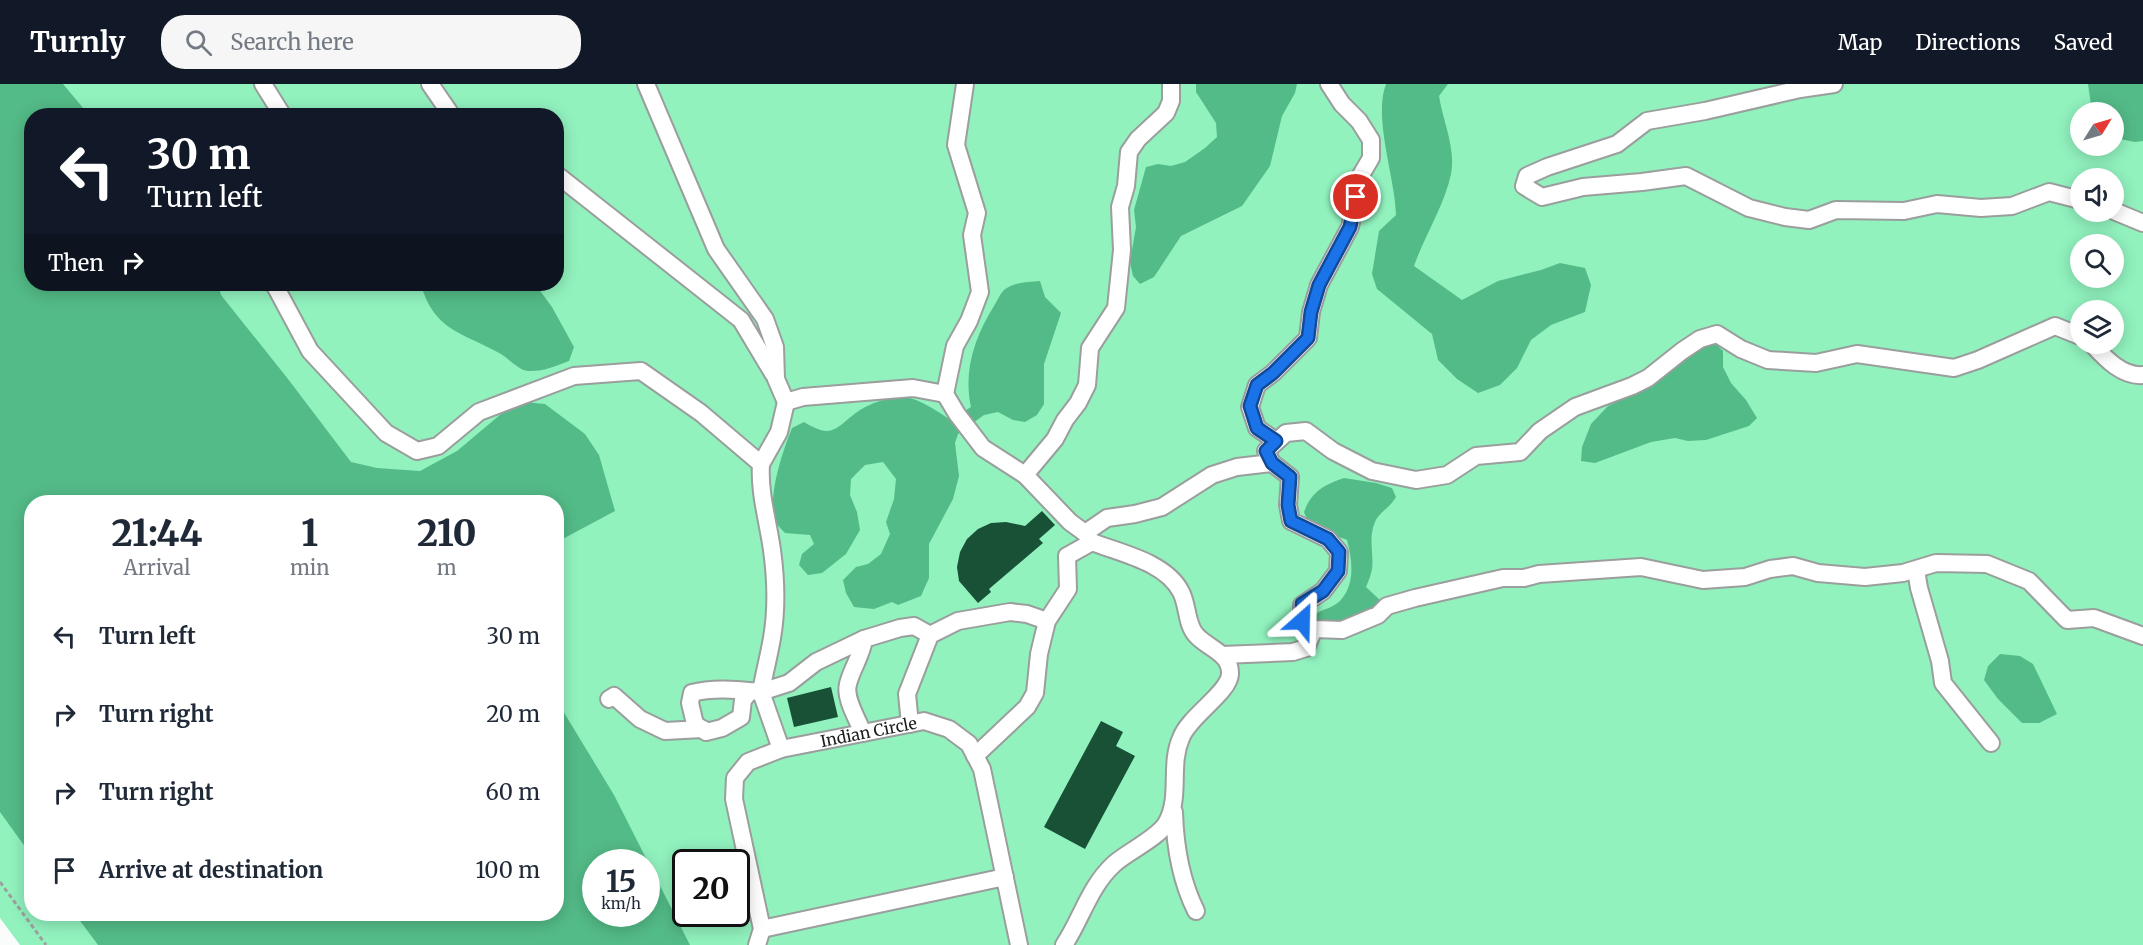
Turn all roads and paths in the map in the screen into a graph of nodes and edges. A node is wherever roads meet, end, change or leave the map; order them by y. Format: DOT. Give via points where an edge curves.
graph roads {
  1 [pos="263,84"];
  2 [pos="430,84"];
  3 [pos="646,84"];
  4 [pos="965,84"];
  5 [pos="1171,84"];
  6 [pos="1329,84"];
  7 [pos="1834,84"];
  8 [pos="278,108"];
  9 [pos="446,108"];
  10 [pos="564,180"];
  11 [pos="2070,197"];
  12 [pos="2124,215"];
  13 [pos="2143,223"];
  14 [pos="277,291"];
  15 [pos="2070,332"];
  16 [pos="2102,354"];
  17 [pos="2143,375"];
  18 [pos="776,379"];
  19 [pos="945,394"];
  20 [pos="786,402"];
  21 [pos="1276,441"];
  22 [pos="1272,463"];
  23 [pos="761,464"];
  24 [pos="1025,475"];
  25 [pos="1088,538"];
  26 [pos="1916,570"];
  27 [pos="1047,621"];
  28 [pos="1314,629"];
  29 [pos="930,635"];
  30 [pos="2143,636"];
  31 [pos="864,639"];
  32 [pos="1222,655"];
  33 [pos="756,692"];
  34 [pos="609,699"];
  35 [pos="910,724"];
  36 [pos="703,729"];
  37 [pos="863,733"];
  38 [pos="1991,743"];
  39 [pos="781,749"];
  40 [pos="975,756"];
  41 [pos="1174,808"];
  42 [pos="1005,877"];
  43 [pos="0,882"];
  44 [pos="1196,911"];
  45 [pos="24,915"];
  46 [pos="28,921"];
  47 [pos="760,937"];
  48 [pos="46,945"];
  49 [pos="1019,945"];
  50 [pos="1064,945"];
  1 -- 8 [label="lane"];
  2 -- 9 [label="lane"];
  3 -- 18 [label="lane" via="716,249 765,319 775,347"];
  4 -- 19 [label="lane" via="956,145 977,213 972,235 980,292 955,346"];
  5 -- 24 [label="lane" via="1166,113 1138,139 1130,153 1120,207 1122,250 1116,308 1090,348 1086,385 1078,403"];
  6 -- 21 [label="lane" via="1371,140 1371,158 1361,174 1350,227 1319,285 1308,338 1257,385 1250,406 1257,428"];
  7 -- 11 [label="lane" via="1647,121 1617,144 1527,176 1524,186 1542,196 1583,187 1686,176 1749,208 1809,220 1836,210 1904,210 1936,204 2012,206 2049,192"];
  10 -- 18 [label="lane" via="741,320"];
  12 -- 13 [label="lane"];
  14 -- 23 [label="lane" via="310,351 386,433 417,451 438,446 479,412 574,376 641,371 701,413"];
  15 -- 21 [label="lane" via="2055,326 1954,368 1857,354 1816,363 1768,360 1718,334 1700,339 1640,382 1575,407 1540,431 1520,452 1476,456 1447,475 1416,480 1372,471 1306,431 1286,433"];
  16 -- 17 [label="lane" via="2111,364"];
  18 -- 20 [label="lane"];
  19 -- 20 [label="lane" via="913,388 802,397"];
  19 -- 24 [label="lane" via="983,448"];
  20 -- 23 [label="lane" via="779,432"];
  21 -- 22 [label="lane" via="1266,451"];
  22 -- 25 [label="lane" via="1212,475 1162,507 1107,518"];
  22 -- 28 [label="lane" via="1290,477 1291,521 1328,539 1339,552 1338,571 1323,591 1302,604 1302,621"];
  23 -- 33 [label="lane" via="776,597 772,637"];
  24 -- 25 [label="lane"];
  25 -- 27 [label="lane" via="1067,556 1068,590"];
  25 -- 32 [label="lane" via="1146,562 1170,578 1181,592 1195,635"];
  26 -- 28 [label="lane" via="1864,577 1818,573 1793,566 1745,577 1703,580 1641,567 1539,574 1415,598 1387,606 1378,615 1342,630"];
  26 -- 30 [label="lane" via="1936,562 1987,564 2029,581 2067,620 2094,618"];
  26 -- 38 [label="lane" via="1943,683"];
  27 -- 29 [label="lane" via="1010,612 958,621"];
  27 -- 40 [label="lane" via="1035,693 1027,707"];
  28 -- 32 [label="lane" via="1306,648 1293,652"];
  29 -- 31 [label="lane" via="914,626"];
  29 -- 35 [label="lane" via="907,694"];
  31 -- 33 [label="lane" via="816,662 789,683"];
  31 -- 37 [label="lane" via="847,686"];
  32 -- 41 [label="lane" via="1230,666 1230,677 1218,695 1192,719 1181,738 1176,756"];
  33 -- 36 [label="lane" via="743,700 741,717 722,728 706,732"];
  33 -- 36 [label="lane" via="692,693 695,724"];
  33 -- 39 [label="lane"];
  34 -- 36 [label="lane" via="614,696 640,719 665,731"];
  35 -- 37 [label="lane, Indian Circle"];
  35 -- 40 [label="lane, Indian Circle" via="924,721 949,729 969,744"];
  37 -- 39 [label="lane, Indian Circle"];
  39 -- 47 [label="lane, Indian Circle" via="748,762 735,778 734,799"];
  40 -- 42 [label="lane, Indian Circle" via="982,769"];
  41 -- 44 [label="lane" via="1175,838 1187,894"];
  41 -- 50 [label="lane" via="1166,825 1114,864 1093,888"];
  42 -- 47 [label="lane"];
  42 -- 49 [label="lane, Indian Circle"];
  43 -- 45 [label="path"];
  46 -- 48 [label="path"];
}
